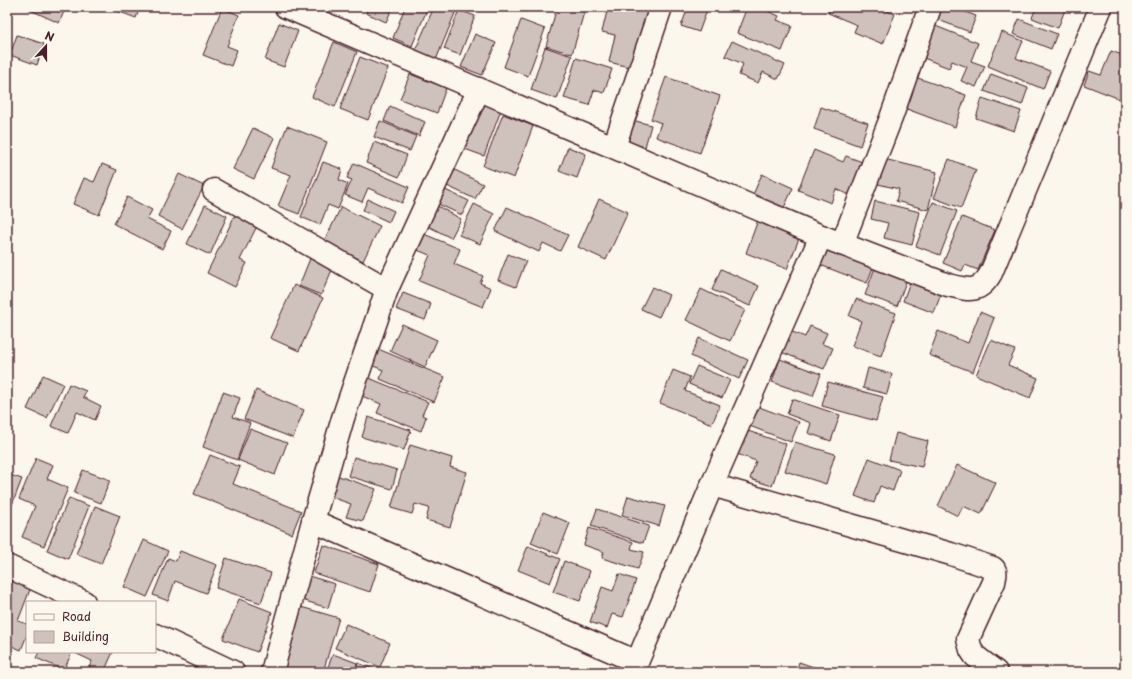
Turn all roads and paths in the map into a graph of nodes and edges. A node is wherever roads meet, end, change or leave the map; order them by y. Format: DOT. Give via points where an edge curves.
graph roads {
  1 [pos="286,7"];
  2 [pos="661,7"];
  3 [pos="930,7"];
  4 [pos="1101,7"];
  5 [pos="479,89"];
  6 [pos="614,147"];
  7 [pos="214,190"];
  8 [pos="821,236"];
  9 [pos="842,244"];
  10 [pos="387,289"];
  11 [pos="712,485"];
  12 [pos="313,521"];
  13 [pos="7,566"];
  14 [pos="82,601"];
  15 [pos="156,635"];
  16 [pos="635,667"];
  17 [pos="234,672"];
  18 [pos="272,672"];
  19 [pos="996,672"];
  1 -- 5 [label="street"];
  2 -- 6 [label="street"];
  3 -- 9 [label="street" via="891,118"];
  4 -- 9 [label="street" via="986,282 973,289 948,285"];
  5 -- 6 [label="street"];
  5 -- 10 [label="street"];
  6 -- 8 [label="street"];
  7 -- 10 [label="street"];
  8 -- 9 [label="street"];
  8 -- 11 [label="street"];
  10 -- 12 [label="street" via="343,418"];
  11 -- 16 [label="street"];
  11 -- 19 [label="street" via="993,568 996,571 994,582 968,639 975,656"];
  12 -- 16 [label="street"];
  12 -- 18 [label="street"];
  13 -- 14 [label="street"];
  15 -- 17 [label="street"];
}
